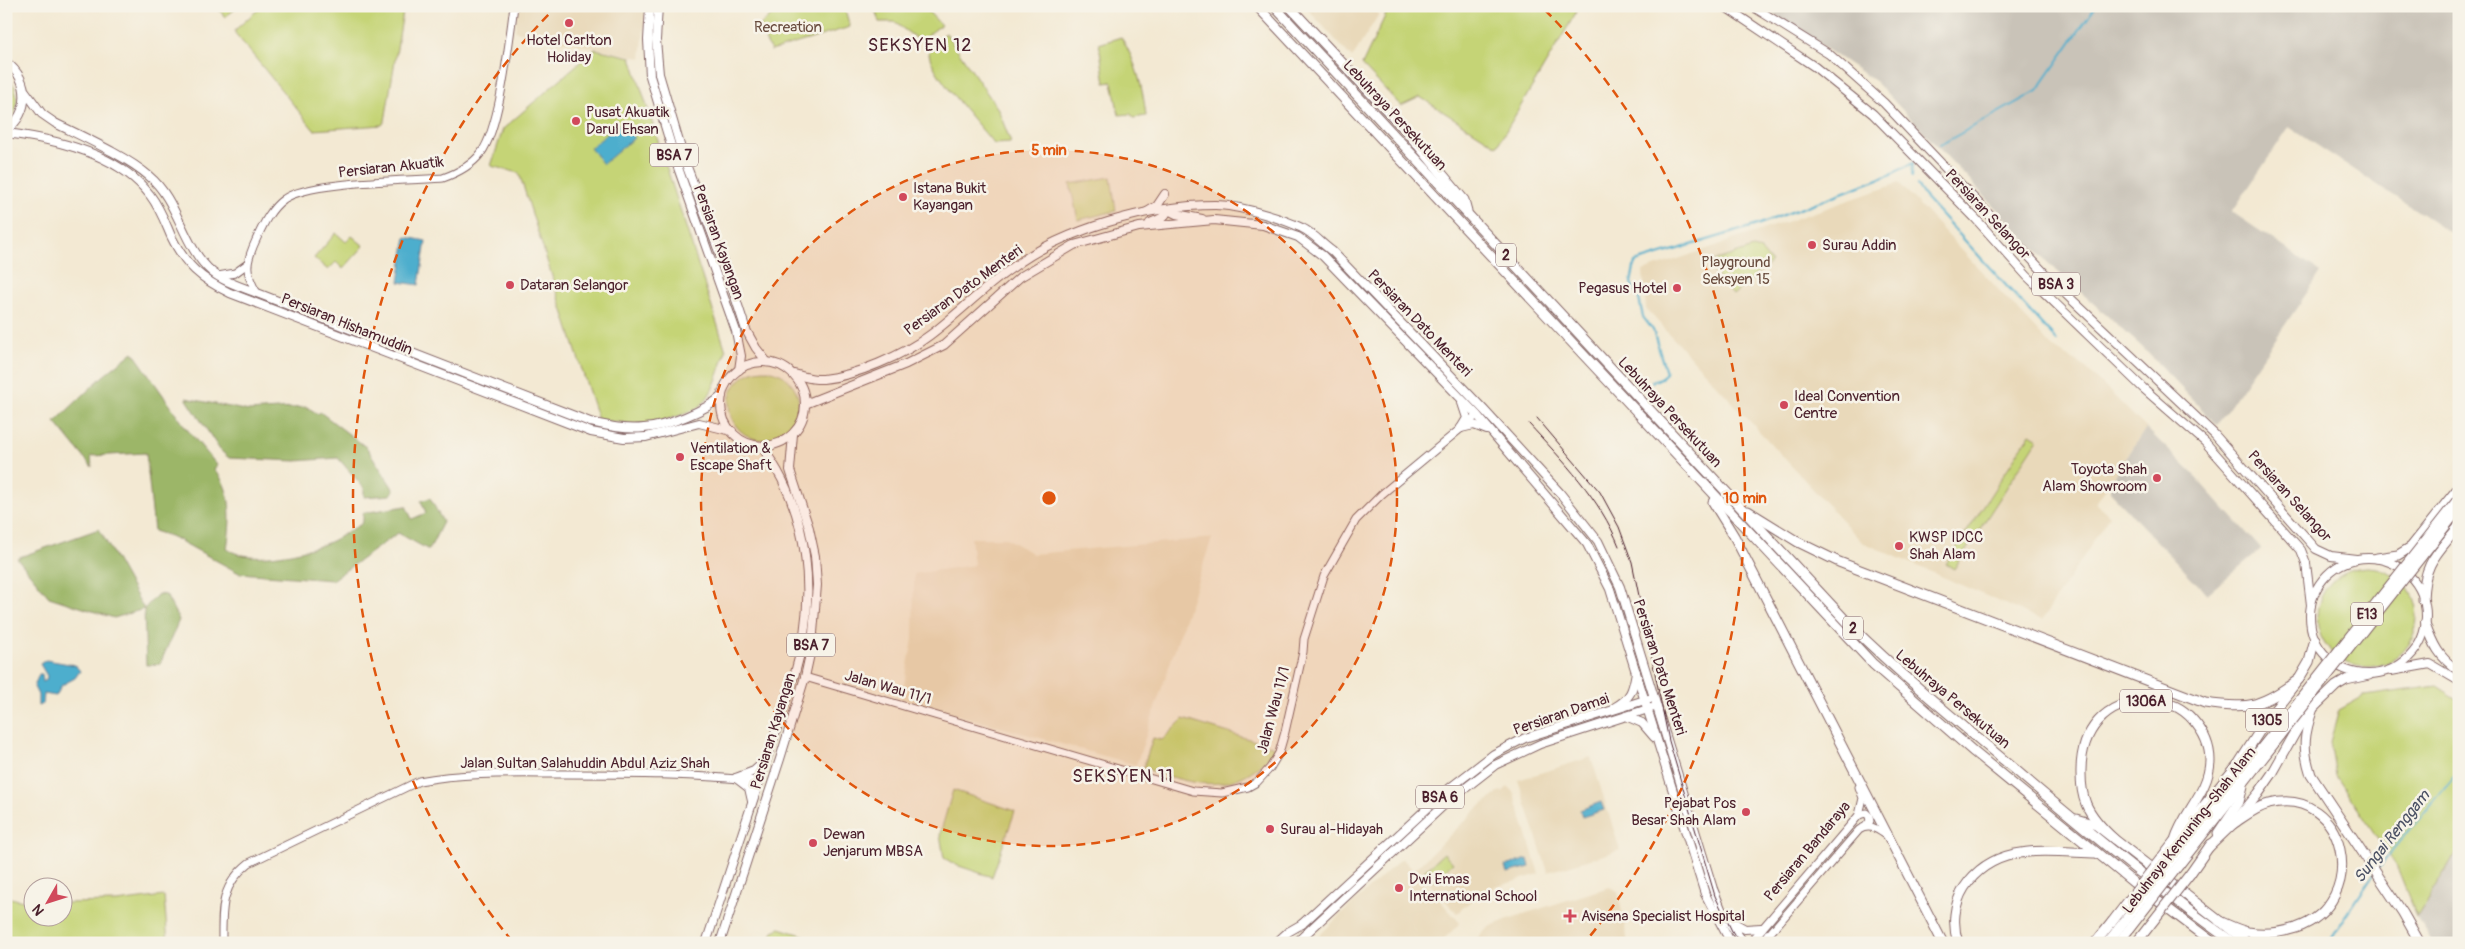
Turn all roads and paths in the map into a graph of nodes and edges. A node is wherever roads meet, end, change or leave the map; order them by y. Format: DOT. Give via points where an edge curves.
graph roads {
  1 [pos="514,6"];
  2 [pos="650,6"];
  3 [pos="658,6"];
  4 [pos="1256,6"];
  5 [pos="1274,6"];
  6 [pos="1289,6"];
  7 [pos="1724,6"];
  8 [pos="1752,6"];
  9 [pos="6,62"];
  10 [pos="25,90"];
  11 [pos="6,132"];
  12 [pos="1166,202"];
  13 [pos="1467,212"];
  14 [pos="1143,214"];
  15 [pos="1210,221"];
  16 [pos="1139,226"];
  17 [pos="246,265"];
  18 [pos="218,276"];
  19 [pos="256,293"];
  20 [pos="767,362"];
  21 [pos="739,370"];
  22 [pos="793,374"];
  23 [pos="1453,390"];
  24 [pos="722,396"];
  25 [pos="805,404"];
  26 [pos="1478,404"];
  27 [pos="1477,415"];
  28 [pos="1490,416"];
  29 [pos="1461,428"];
  30 [pos="732,431"];
  31 [pos="793,434"];
  32 [pos="1500,442"];
  33 [pos="761,446"];
  34 [pos="1702,484"];
  35 [pos="2459,487"];
  36 [pos="2459,498"];
  37 [pos="1737,504"];
  38 [pos="2459,509"];
  39 [pos="2459,526"];
  40 [pos="2356,558"];
  41 [pos="2377,558"];
  42 [pos="2423,600"];
  43 [pos="2311,605"];
  44 [pos="2425,622"];
  45 [pos="2315,639"];
  46 [pos="1636,671"];
  47 [pos="2391,671"];
  48 [pos="2459,671"];
  49 [pos="2369,675"];
  50 [pos="805,677"];
  51 [pos="2299,679"];
  52 [pos="2459,681"];
  53 [pos="1655,697"];
  54 [pos="1645,700"];
  55 [pos="1658,706"];
  56 [pos="2313,708"];
  57 [pos="1648,709"];
  58 [pos="1605,714"];
  59 [pos="1626,716"];
  60 [pos="2278,733"];
  61 [pos="1659,744"];
  62 [pos="2262,747"];
  63 [pos="780,759"];
  64 [pos="766,761"];
  65 [pos="2239,764"];
  66 [pos="1853,770"];
  67 [pos="736,778"];
  68 [pos="759,781"];
  69 [pos="2244,783"];
  70 [pos="752,803"];
  71 [pos="1859,815"];
  72 [pos="2071,817"];
  73 [pos="2233,824"];
  74 [pos="1866,826"];
  75 [pos="1886,835"];
  76 [pos="2114,839"];
  77 [pos="2175,840"];
  78 [pos="2209,847"];
  79 [pos="2097,853"];
  80 [pos="2176,863"];
  81 [pos="1727,919"];
  82 [pos="2219,921"];
  83 [pos="1302,924"];
  84 [pos="1761,928"];
  85 [pos="2119,928"];
  86 [pos="2196,930"];
  87 [pos="1309,931"];
  88 [pos="1768,934"];
  89 [pos="1731,942"];
  90 [pos="222,943"];
  91 [pos="706,943"];
  92 [pos="720,943"];
  93 [pos="1276,943"];
  94 [pos="1284,943"];
  95 [pos="1296,943"];
  96 [pos="1304,943"];
  97 [pos="1744,943"];
  98 [pos="1750,943"];
  99 [pos="1763,943"];
  100 [pos="1943,943"];
  101 [pos="1958,943"];
  102 [pos="2095,943"];
  103 [pos="2108,943"];
  104 [pos="2118,943"];
  105 [pos="2136,943"];
  106 [pos="2202,943"];
  107 [pos="2214,943"];
  108 [pos="2234,943"];
  109 [pos="2248,943"];
  110 [pos="2420,943"];
  1 -- 17 [label="street, Persiaran Akuatik" via="494,126 487,144 473,162 443,178 311,188 294,193 283,199 264,222"];
  2 -- 21 [label="main road, Persiaran Kayangan / BSA 7" via="650,76 676,162 736,331"];
  3 -- 20 [label="main road, Persiaran Kayangan / BSA 7" via="658,74 684,159 730,278 746,330"];
  4 -- 34 [label="highway, Lebuhraya Persekutuan / 2"];
  5 -- 13 [label="highway, Lebuhraya Persekutuan / 2"];
  6 -- 13 [label="highway" via="1408,133 1464,200"];
  7 -- 43 [label="main road, Persiaran Selangor / BSA 3" via="1815,67 1873,114 2027,276 2143,388 2205,442 2301,550 2306,563"];
  8 -- 40 [label="main road, Persiaran Selangor / BSA 3" via="1829,54 1884,103 2052,281 2214,434 2316,549 2331,556"];
  9 -- 10 [label="main road, Persiaran Hishamuddin" via="23,81"];
  10 -- 11 [label="main road" via="21,115"];
  10 -- 18 [label="main road, Persiaran Hishamuddin" via="42,114 149,176 164,192 193,250"];
  11 -- 30 [label="main road, Persiaran Hishamuddin" via="79,148 124,172 150,194 190,266 208,283 230,294 591,432 624,438 646,437 699,424"];
  12 -- 14 [label="main road, Persiaran Dato Menteri"];
  12 -- 14 [label="main road"];
  12 -- 15 [label="main road" via="1176,214"];
  12 -- 16 [label="main road" via="1166,215"];
  12 -- 26 [label="main road, Persiaran Dato Menteri" via="1178,209 1216,205 1267,215 1303,228 1332,251"];
  13 -- 37 [label="highway, Lebuhraya Persekutuan / 2"];
  14 -- 22 [label="main road, Persiaran Dato Menteri" via="1070,234 1013,267 928,336 897,354 862,369 823,379"];
  15 -- 16 [label="main road, Persiaran Dato Menteri"];
  15 -- 23 [label="main road, Persiaran Dato Menteri" via="1263,225 1298,237 1323,256"];
  16 -- 25 [label="main road, Persiaran Dato Menteri" via="1074,245 1020,276 944,344 906,364"];
  17 -- 18 [label="street" via="235,273"];
  17 -- 19 [label="street"];
  18 -- 19 [label="main road, Persiaran Hishamuddin"];
  19 -- 24 [label="main road, Persiaran Hishamuddin" via="590,422 619,428 646,428 701,411"];
  20 -- 21 [label="main road" via="757,362"];
  20 -- 22 [label="main road"];
  21 -- 24 [label="main road" via="727,383"];
  22 -- 25 [label="main road" via="802,388"];
  23 -- 27 [label="main road, Persiaran Dato Menteri"];
  23 -- 29 [label="main road" via="1467,412"];
  24 -- 30 [label="main road" via="722,411"];
  25 -- 31 [label="main road" via="802,420"];
  26 -- 27 [label="main road"];
  26 -- 28 [label="main road, Persiaran Dato Menteri"];
  27 -- 28 [label="main road"];
  27 -- 29 [label="street, Jalan Wau 11/1"];
  27 -- 32 [label="main road, Persiaran Dato Menteri"];
  28 -- 53 [label="main road, Persiaran Dato Menteri" via="1598,541 1620,586"];
  29 -- 32 [label="main road" via="1479,426"];
  29 -- 50 [label="street, Jalan Wau 11/1" via="1374,502 1356,520 1340,546 1324,576 1304,639 1279,753 1264,776 1248,787 1222,793 1193,791"];
  30 -- 33 [label="main road" via="745,441"];
  31 -- 33 [label="main road" via="772,445"];
  31 -- 50 [label="main road, Persiaran Kayangan / BSA 7" via="790,470 809,528 817,585 813,635"];
  32 -- 46 [label="main road, Persiaran Dato Menteri" via="1587,544 1610,589"];
  33 -- 64 [label="main road, Persiaran Kayangan / BSA 7" via="782,477 800,530 808,587 804,643"];
  34 -- 66 [label="highway" via="1734,536"];
  34 -- 79 [label="highway, Lebuhraya Persekutuan / 2" via="1873,664"];
  35 -- 41 [label="highway" via="2411,547 2398,555"];
  36 -- 60 [label="highway, Lebuhraya Kemuning–Shah Alam / E13, bridge"];
  37 -- 51 [label="highway" via="1798,542 1839,562 2205,703 2230,707 2255,705 2274,697"];
  37 -- 72 [label="highway, Lebuhraya Persekutuan / 2" via="1887,661"];
  38 -- 60 [label="highway, Lebuhraya Kemuning–Shah Alam / E13, bridge"];
  39 -- 42 [label="highway" via="2426,572"];
  40 -- 41 [label="main road"];
  40 -- 43 [label="main road" via="2324,578"];
  41 -- 42 [label="main road" via="2399,567 2409,576"];
  42 -- 44 [label="main road"];
  43 -- 45 [label="main road" via="2310,622"];
  44 -- 47 [label="main road" via="2412,651"];
  44 -- 48 [label="main road" via="2440,656"];
  45 -- 49 [label="main road" via="2328,658 2346,670"];
  45 -- 51 [label="highway" via="2309,662"];
  46 -- 54 [label="main road, Persiaran Dato Menteri"];
  46 -- 58 [label="main road" via="1628,700"];
  47 -- 49 [label="main road"];
  47 -- 52 [label="main road" via="2430,664"];
  49 -- 56 [label="highway" via="2346,680"];
  50 -- 63 [label="main road, Persiaran Kayangan / BSA 7"];
  51 -- 65 [label="highway, 1305" via="2268,718"];
  53 -- 54 [label="main road, Persiaran Damai / BSA 6"];
  53 -- 55 [label="main road, Persiaran Dato Menteri"];
  54 -- 57 [label="main road, Persiaran Dato Menteri"];
  54 -- 58 [label="main road, Persiaran Damai / BSA 6"];
  55 -- 57 [label="main road, Persiaran Damai / BSA 6"];
  55 -- 81 [label="main road, Persiaran Dato Menteri" via="1713,889"];
  56 -- 73 [label="highway" via="2293,733 2267,781"];
  56 -- 110 [label="highway" via="2304,742 2311,774"];
  57 -- 59 [label="main road, Persiaran Damai / BSA 6"];
  57 -- 61 [label="main road, Persiaran Dato Menteri"];
  58 -- 83 [label="main road, Persiaran Damai / BSA 6" via="1525,738 1494,754 1446,791"];
  59 -- 61 [label="main road" via="1642,722"];
  59 -- 87 [label="main road, Persiaran Damai / BSA 6" via="1540,744 1495,765 1445,804"];
  60 -- 62 [label="highway, Lebuhraya Kemuning–Shah Alam / E13"];
  60 -- 69 [label="highway, Lebuhraya Kemuning–Shah Alam / E13"];
  61 -- 89 [label="main road, Persiaran Dato Menteri" via="1705,894"];
  62 -- 65 [label="highway"];
  62 -- 80 [label="highway, Lebuhraya Kemuning–Shah Alam / E13"];
  63 -- 68 [label="main road" via="769,777"];
  63 -- 92 [label="main road, Persiaran Kayangan / BSA 7"];
  64 -- 67 [label="main road" via="754,771"];
  64 -- 68 [label="main road, Persiaran Kayangan / BSA 7"];
  65 -- 77 [label="highway"];
  66 -- 71 [label="street, Persiaran Bandaraya" via="1863,798"];
  66 -- 75 [label="highway"];
  67 -- 68 [label="street, Jalan Sultan Salahuddin Abdul Aziz Shah"];
  67 -- 70 [label="main road" via="749,788"];
  67 -- 90 [label="street, Jalan Sultan Salahuddin Abdul Aziz Shah" via="673,773 541,774 435,778 419,782 240,870 226,891 222,910"];
  68 -- 70 [label="main road, Persiaran Kayangan / BSA 7"];
  69 -- 78 [label="highway" via="2239,802"];
  69 -- 80 [label="highway, Lebuhraya Kemuning–Shah Alam / E13"];
  70 -- 91 [label="main road, Persiaran Kayangan / BSA 7"];
  71 -- 74 [label="street" via="1866,813 1869,816"];
  71 -- 84 [label="street, Persiaran Bandaraya"];
  72 -- 76 [label="highway" via="2096,825"];
  72 -- 108 [label="highway, Lebuhraya Persekutuan / 2" via="2165,893"];
  73 -- 78 [label="highway"];
  73 -- 82 [label="highway" via="2268,804 2289,802 2304,805 2317,813 2334,832 2342,857 2342,871 2335,897 2328,908 2304,925 2265,934 2246,932"];
  74 -- 75 [label="street, Persiaran Bandaraya"];
  74 -- 88 [label="street, Persiaran Bandaraya" via="1840,849"];
  75 -- 100 [label="highway"];
  76 -- 77 [label="highway, 1306A" via="2099,825 2085,802 2081,756 2088,737 2108,712 2128,703 2158,701 2187,713 2208,744 2210,760 2201,793 2180,823"];
  76 -- 82 [label="highway"];
  77 -- 85 [label="highway, bridge"];
  78 -- 105 [label="highway, bridge"];
  79 -- 86 [label="highway, Lebuhraya Persekutuan / 2"];
  79 -- 101 [label="highway" via="2024,851 2000,857 1980,869 1959,895 1954,918"];
  80 -- 85 [label="highway, Lebuhraya Kemuning–Shah Alam / E13, bridge"];
  81 -- 84 [label="main road" via="1745,929"];
  81 -- 97 [label="main road, Persiaran Dato Menteri"];
  82 -- 109 [label="highway"];
  83 -- 93 [label="main road, Persiaran Damai / BSA 6"];
  83 -- 94 [label="main road"];
  84 -- 98 [label="street, Persiaran Bandaraya"];
  85 -- 102 [label="highway"];
  85 -- 103 [label="highway"];
  85 -- 104 [label="highway"];
  86 -- 106 [label="highway"];
  86 -- 107 [label="highway, Lebuhraya Persekutuan / 2"];
  87 -- 95 [label="main road, Persiaran Damai / BSA 6"];
  87 -- 96 [label="main road"];
  88 -- 99 [label="main road"];
}
